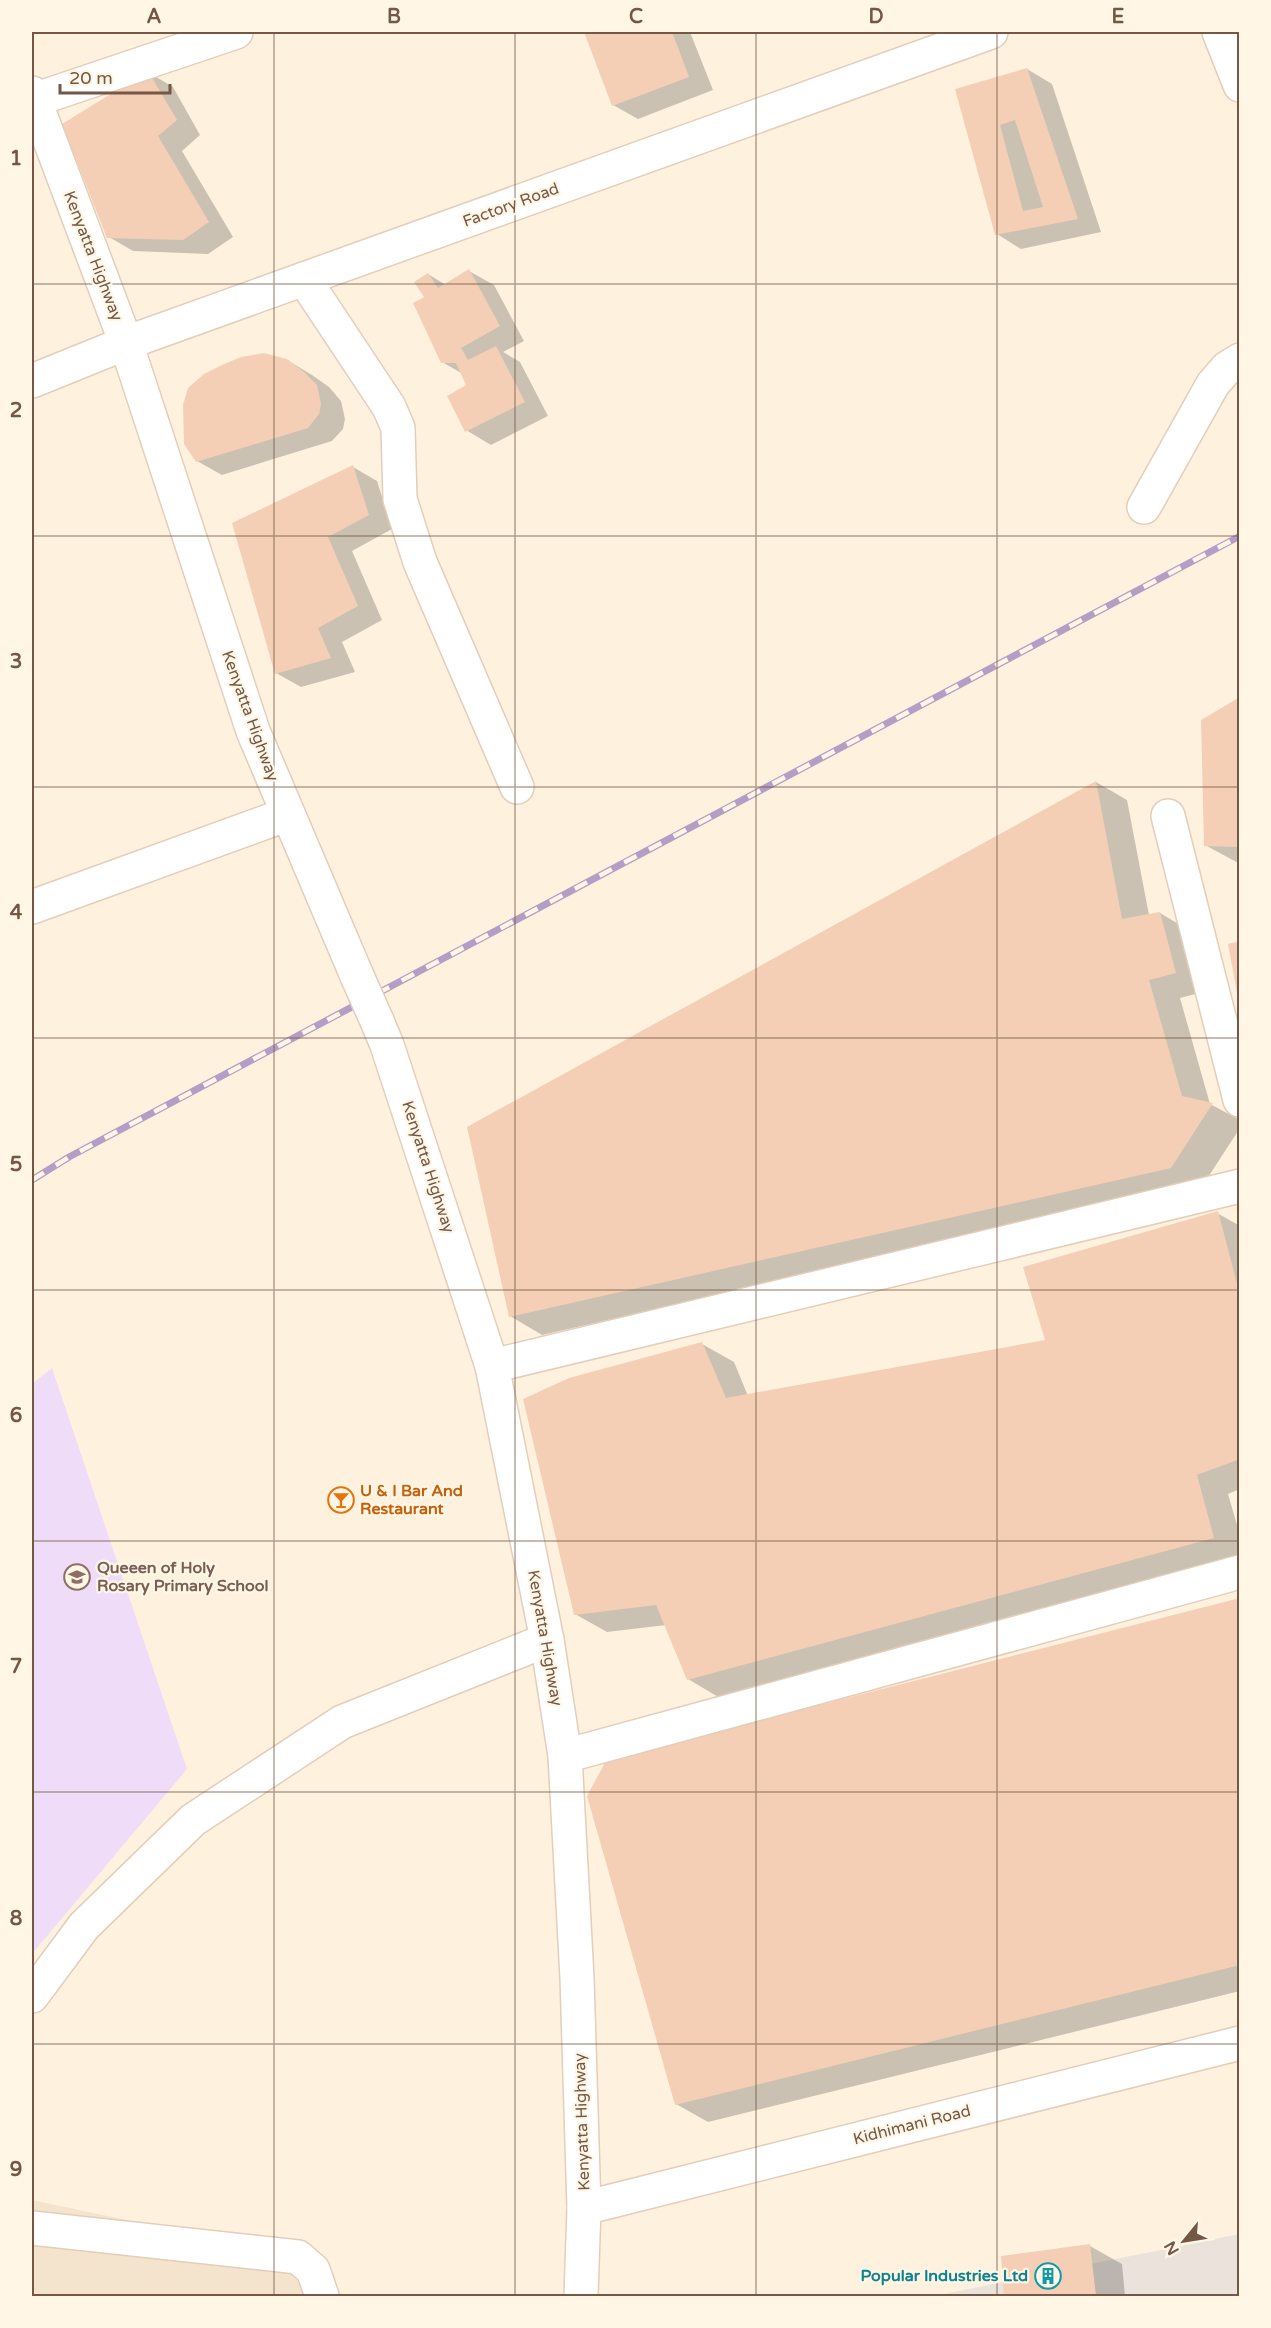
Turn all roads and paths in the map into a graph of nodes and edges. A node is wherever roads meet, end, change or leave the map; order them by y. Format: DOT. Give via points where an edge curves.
graph roads {
  1 [pos="236,32"];
  2 [pos="991,32"];
  3 [pos="1219,32"];
  4 [pos="1239,85"];
  5 [pos="33,96"];
  6 [pos="304,279"];
  7 [pos="126,343"];
  8 [pos="1239,360"];
  9 [pos="32,381"];
  10 [pos="1144,507"];
  11 [pos="517,787"];
  12 [pos="288,814"];
  13 [pos="1168,816"];
  14 [pos="32,907"];
  15 [pos="1239,1100"];
  16 [pos="1239,1186"];
  17 [pos="492,1366"];
  18 [pos="1239,1572"];
  19 [pos="547,1640"];
  20 [pos="565,1756"];
  21 [pos="32,1996"];
  22 [pos="1239,2043"];
  23 [pos="584,2208"];
  24 [pos="32,2228"];
  25 [pos="322,2296"];
  26 [pos="581,2296"];
  1 -- 5 [label="street"];
  2 -- 6 [label="street, Factory Road"];
  3 -- 4 [label="street"];
  5 -- 7 [label="street, Kenyatta Highway"];
  6 -- 7 [label="street, Factory Road"];
  6 -- 11 [label="street" via="389,407 398,428 400,499 420,562"];
  7 -- 9 [label="street, Factory Road"];
  7 -- 12 [label="street, Kenyatta Highway" via="253,731"];
  8 -- 10 [label="street" via="1213,384"];
  12 -- 14 [label="street"];
  12 -- 17 [label="street, Kenyatta Highway, bridge" via="387,1045"];
  13 -- 15 [label="street"];
  16 -- 17 [label="street"];
  17 -- 19 [label="street, Kenyatta Highway"];
  18 -- 20 [label="street"];
  19 -- 20 [label="street, Kenyatta Highway"];
  19 -- 21 [label="street" via="342,1722 193,1820 84,1926"];
  20 -- 23 [label="street, Kenyatta Highway"];
  22 -- 23 [label="street, Kidhimani Road"];
  23 -- 26 [label="street, Kenyatta Highway"];
  24 -- 25 [label="street" via="298,2257 313,2270"];
}
